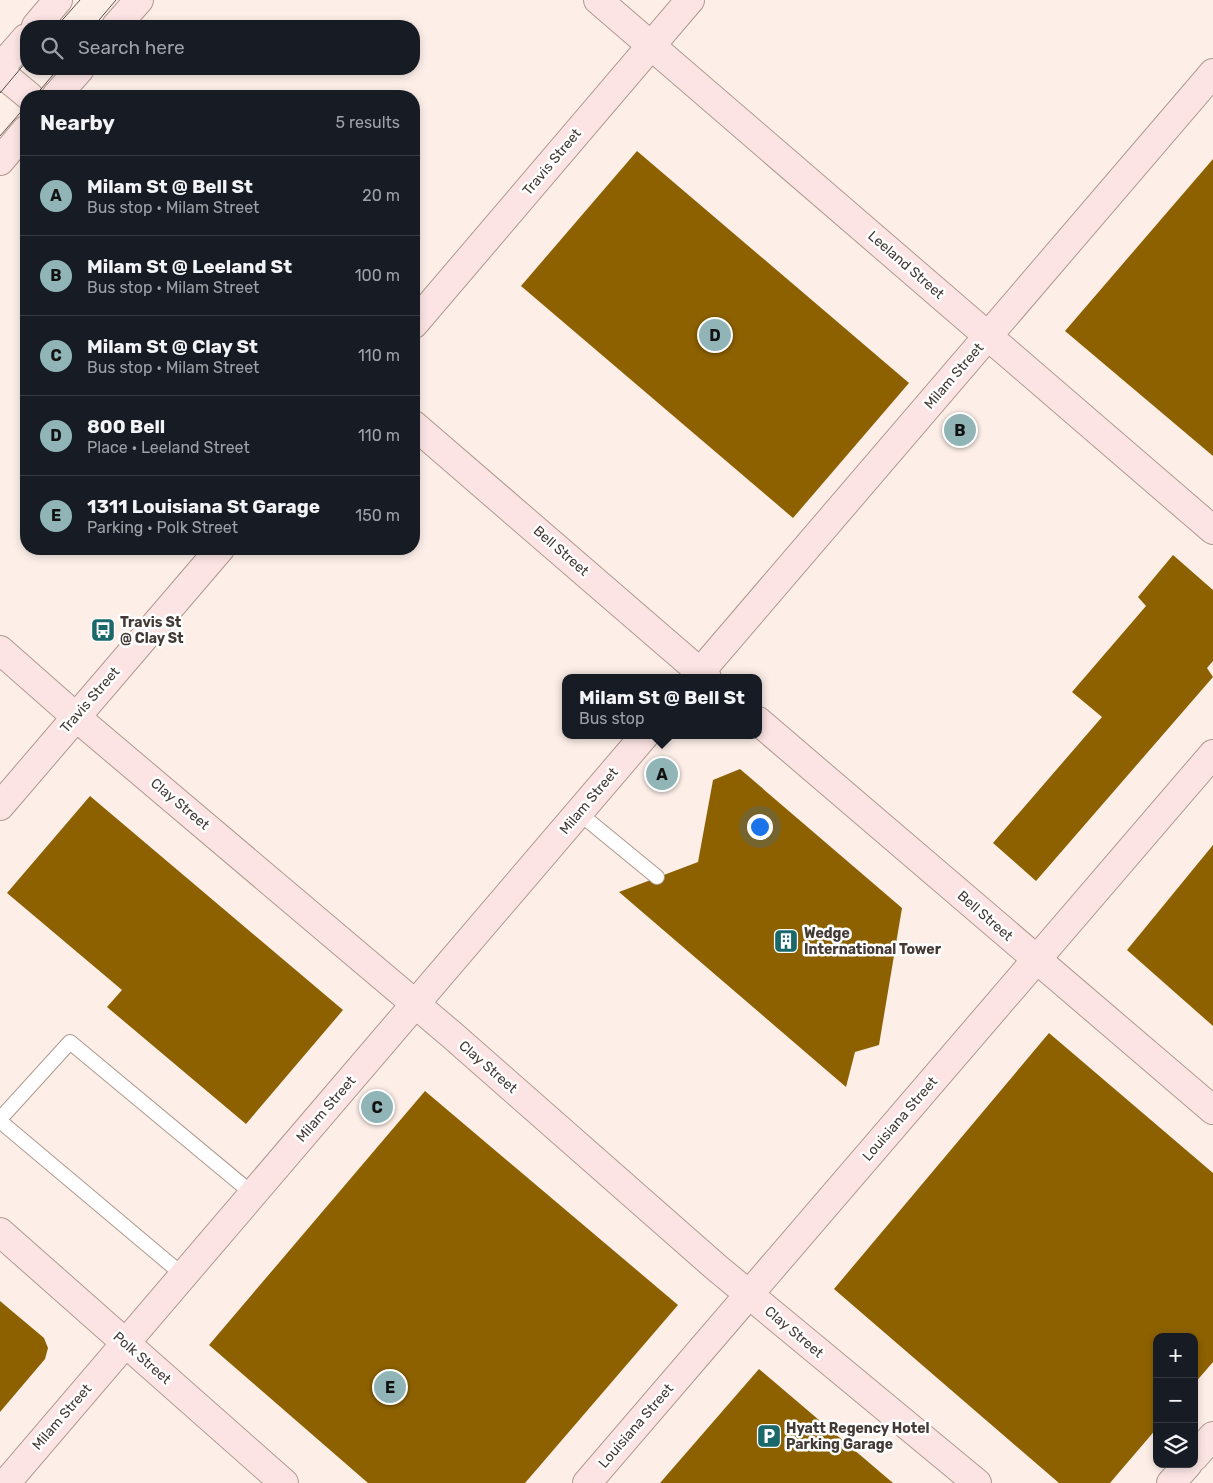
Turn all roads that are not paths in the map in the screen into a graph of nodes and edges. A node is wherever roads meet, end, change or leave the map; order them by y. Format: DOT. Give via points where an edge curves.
graph roads {
  1 [pos="58,0"];
  2 [pos="138,0"];
  3 [pos="598,0"];
  4 [pos="690,0"];
  5 [pos="41,20"];
  6 [pos="121,20"];
  7 [pos="20,45"];
  8 [pos="652,45"];
  9 [pos="0,68"];
  10 [pos="0,72"];
  11 [pos="1213,73"];
  12 [pos="75,75"];
  13 [pos="22,90"];
  14 [pos="61,90"];
  15 [pos="20,137"];
  16 [pos="0,161"];
  17 [pos="420,317"];
  18 [pos="988,336"];
  19 [pos="420,430"];
  20 [pos="1213,530"];
  21 [pos="215,555"];
  22 [pos="0,650"];
  23 [pos="699,674"];
  24 [pos="703,674"];
  25 [pos="76,717"];
  26 [pos="762,725"];
  27 [pos="642,739"];
  28 [pos="1213,754"];
  29 [pos="0,806"];
  30 [pos="579,813"];
  31 [pos="657,878"];
  32 [pos="1036,960"];
  33 [pos="416,1004"];
  34 [pos="1213,1110"];
  35 [pos="0,1120"];
  36 [pos="253,1194"];
  37 [pos="0,1232"];
  38 [pos="183,1275"];
  39 [pos="749,1294"];
  40 [pos="126,1343"];
  41 [pos="1213,1436"];
  42 [pos="1198,1453"];
  43 [pos="1185,1468"];
  44 [pos="6,1483"];
  45 [pos="284,1483"];
  46 [pos="587,1483"];
  47 [pos="977,1483"];
  48 [pos="1172,1483"];
  1 -- 5 [label="main road"];
  2 -- 6 [label="main road"];
  3 -- 8 [label="main road, Leeland Street"];
  4 -- 8 [label="main road, Travis Street"];
  7 -- 9 [label="main road"];
  8 -- 17 [label="main road, Travis Street"];
  8 -- 18 [label="main road, Leeland Street"];
  10 -- 13 [label="main road"];
  11 -- 18 [label="main road, Milam Street"];
  12 -- 14 [label="main road"];
  15 -- 16 [label="main road"];
  18 -- 20 [label="main road, Leeland Street"];
  18 -- 24 [label="main road, Milam Street"];
  19 -- 23 [label="main road, Bell Street"];
  21 -- 25 [label="main road, Travis Street"];
  22 -- 25 [label="main road, Clay Street"];
  25 -- 29 [label="main road, Travis Street"];
  25 -- 33 [label="main road, Clay Street"];
  26 -- 32 [label="main road, Bell Street"];
  27 -- 30 [label="main road, Milam Street"];
  28 -- 32 [label="main road, Louisiana Street"];
  30 -- 31 [label="lane"];
  30 -- 33 [label="main road, Milam Street"];
  32 -- 34 [label="main road, Bell Street"];
  32 -- 39 [label="main road, Louisiana Street"];
  33 -- 36 [label="main road, Milam Street"];
  33 -- 39 [label="main road, Clay Street"];
  35 -- 36 [label="lane" via="70,1042"];
  35 -- 38 [label="lane"];
  36 -- 38 [label="main road, Milam Street"];
  37 -- 40 [label="main road, Polk Street"];
  38 -- 40 [label="main road, Milam Street"];
  39 -- 46 [label="main road, Louisiana Street"];
  39 -- 47 [label="main road, Clay Street"];
  40 -- 44 [label="main road, Milam Street"];
  40 -- 45 [label="main road, Polk Street"];
  41 -- 42 [label="main road"];
  43 -- 48 [label="main road"];
}
